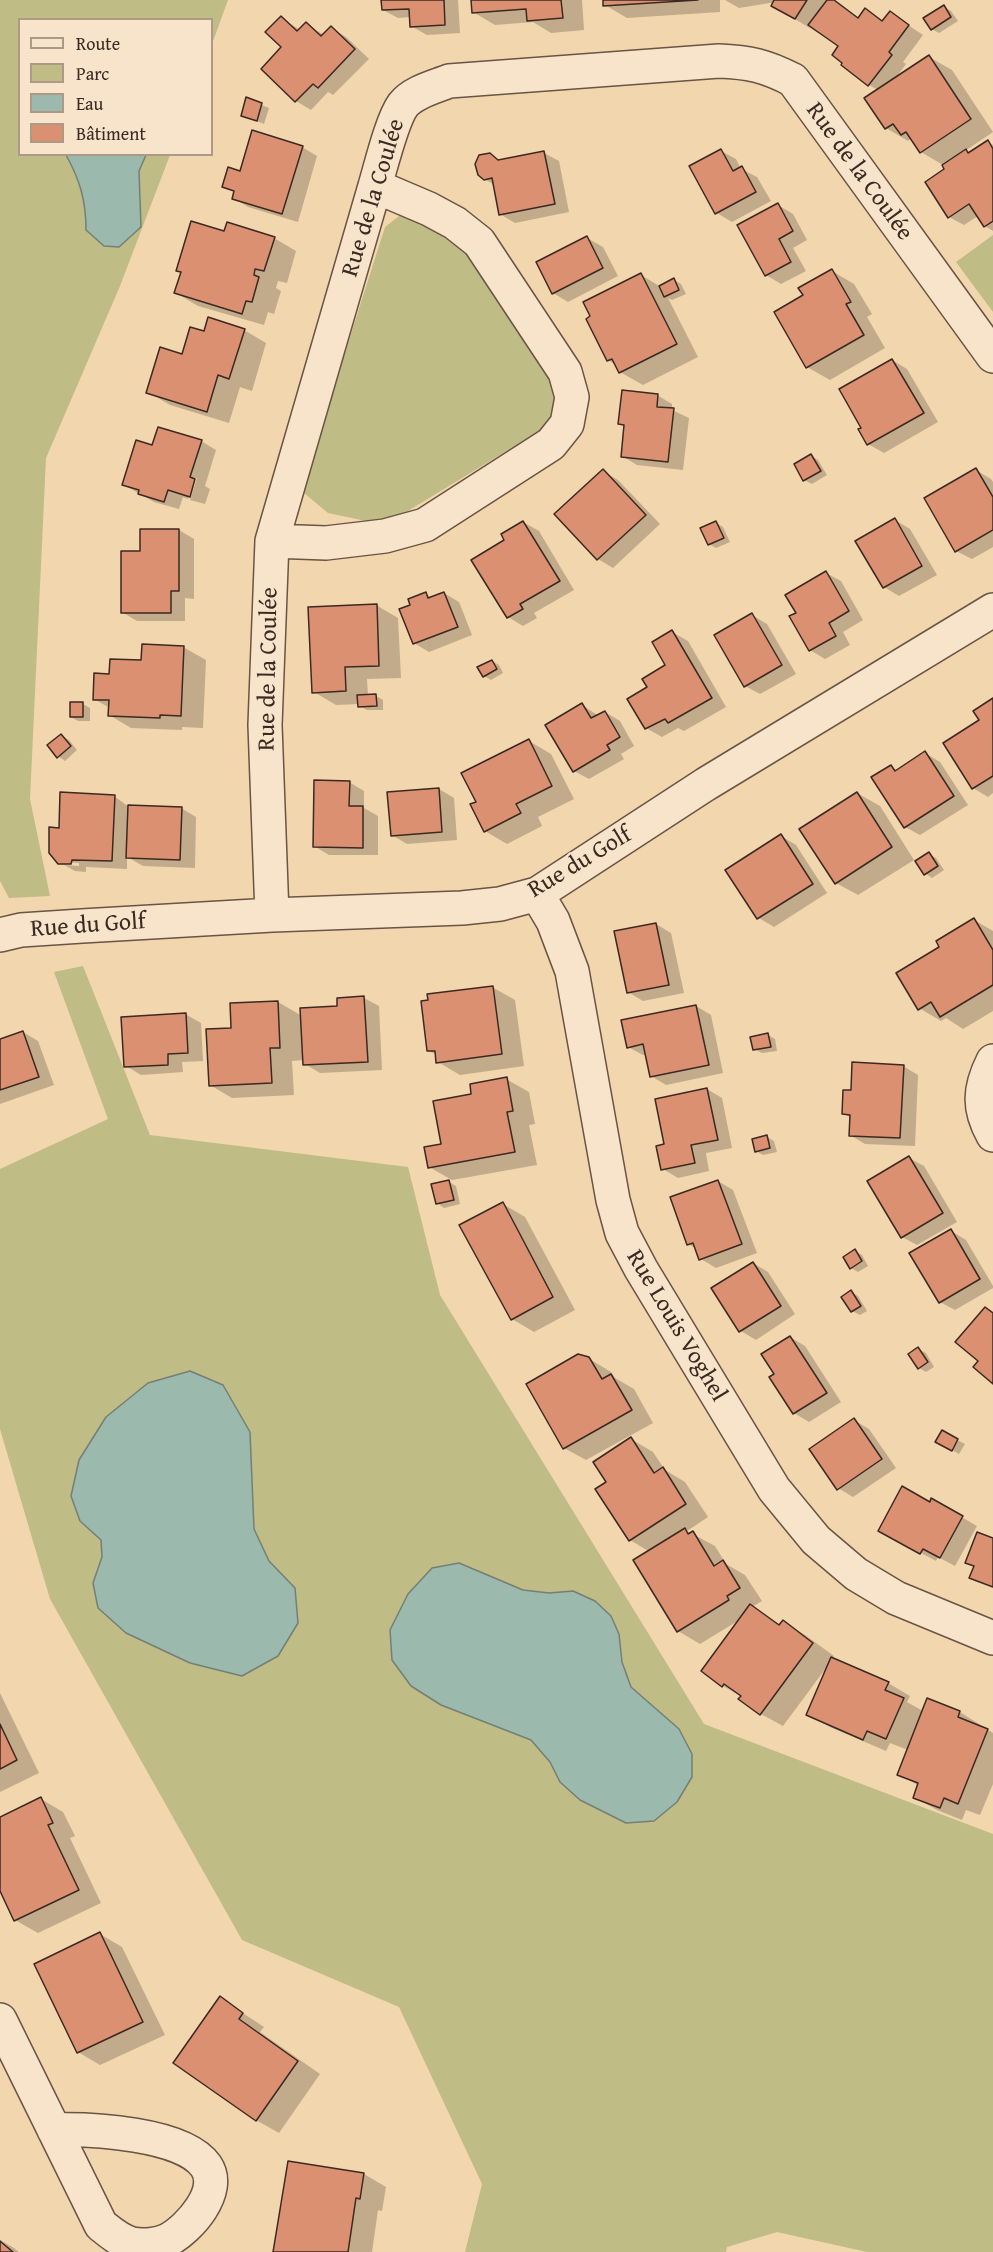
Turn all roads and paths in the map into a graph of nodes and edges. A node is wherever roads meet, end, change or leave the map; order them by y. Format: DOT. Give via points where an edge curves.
graph roads {
  1 [pos="375,186"];
  2 [pos="993,356"];
  3 [pos="272,541"];
  4 [pos="993,610"];
  5 [pos="537,894"];
  6 [pos="272,915"];
  7 [pos="0,935"];
  8 [pos="993,1061"];
  9 [pos="993,1135"];
  10 [pos="993,1638"];
  11 [pos="0,2020"];
  12 [pos="54,2130"];
  1 -- 2 [label="street, Rue de la Coulée" via="403,105 422,91 448,81 719,62 769,67 793,80"];
  1 -- 3 [label="street, Rue de la Coulée"];
  1 -- 3 [label="street" via="429,209 479,242 565,372 572,397 567,424 551,444 425,525 338,542"];
  3 -- 6 [label="street, Rue de la Coulée" via="266,725"];
  4 -- 5 [label="street, Rue du Golf" via="706,784"];
  5 -- 6 [label="street, Rue du Golf" via="500,904 462,908"];
  5 -- 10 [label="street, Rue Louis Voghel" via="553,921 572,971 622,1233 774,1489 816,1540 856,1574 896,1598"];
  6 -- 7 [label="street, Rue du Golf" via="21,930"];
  8 -- 9 [label="street" via="983,1081 981,1104"];
  11 -- 12 [label="street"];
  12 -- 12 [label="street" via="101,2225 117,2238 134,2244 169,2240 192,2222 204,2205 210,2184 207,2167 180,2146 84,2129"];
}
